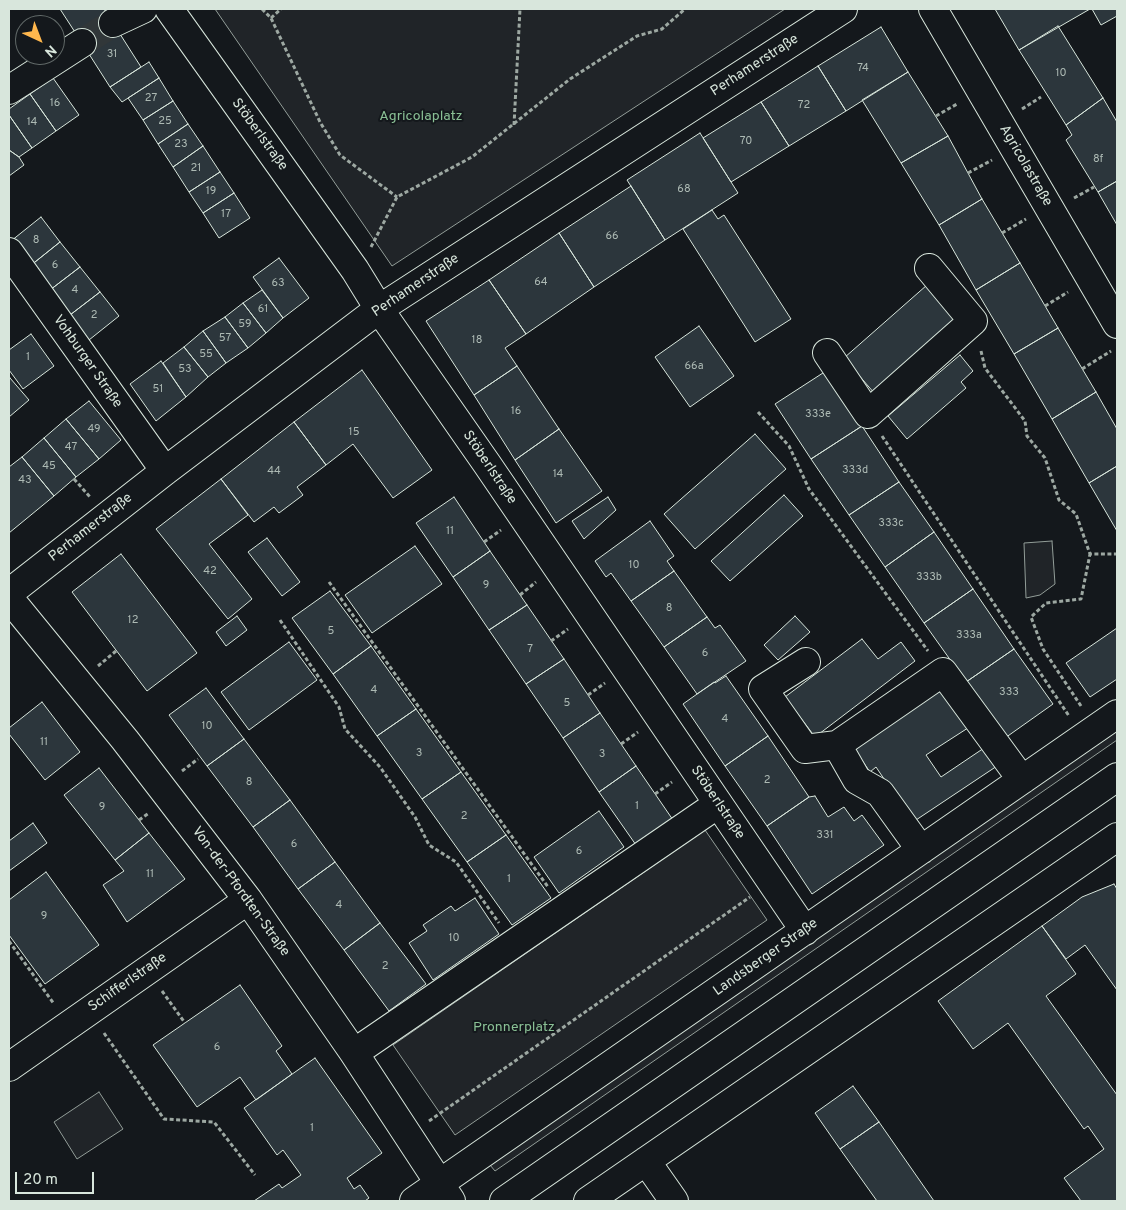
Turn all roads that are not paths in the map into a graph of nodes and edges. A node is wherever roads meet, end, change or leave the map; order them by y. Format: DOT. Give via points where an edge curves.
graph roads {
  1 [pos="143,9"];
  2 [pos="169,9"];
  3 [pos="843,9"];
  4 [pos="933,9"];
  5 [pos="113,23"];
  6 [pos="82,43"];
  7 [pos="9,90"];
  8 [pos="9,252"];
  9 [pos="929,268"];
  10 [pos="379,309"];
  11 [pos="1117,324"];
  12 [pos="827,353"];
  13 [pos="165,471"];
  14 [pos="9,593"];
  15 [pos="9,598"];
  16 [pos="806,662"];
  17 [pos="1099,726"];
  18 [pos="837,744"];
  19 [pos="1117,777"];
  20 [pos="1022,780"];
  21 [pos="718,804"];
  22 [pos="1117,837"];
  23 [pos="921,850"];
  24 [pos="248,900"];
  25 [pos="805,931"];
  26 [pos="354,1053"];
  27 [pos="9,1067"];
  28 [pos="646,1161"];
  29 [pos="445,1192"];
  30 [pos="414,1201"];
  31 [pos="504,1201"];
  32 [pos="588,1201"];
  33 [pos="674,1201"];
  1 -- 5 [label="street"];
  2 -- 10 [label="street, Stöberlstraße" via="355,270"];
  3 -- 10 [label="street, Perhamerstraße"];
  4 -- 11 [label="street, Agricolastraße"];
  6 -- 7 [label="street"];
  8 -- 13 [label="street, Vohburger Straße"];
  9 -- 12 [label="street" via="973,321 868,414"];
  10 -- 13 [label="street, Perhamerstraße"];
  10 -- 21 [label="street, Stöberlstraße"];
  13 -- 14 [label="street, Perhamerstraße"];
  15 -- 24 [label="street, Von-der-Pfordten-Straße" via="125,740"];
  16 -- 18 [label="street" via="763,689 805,749"];
  17 -- 20 [label="street, Landsberger Straße"];
  18 -- 20 [label="street" via="943,672"];
  18 -- 23 [label="street" via="857,780 880,793"];
  19 -- 31 [label="street"];
  20 -- 23 [label="street, Landsberger Straße"];
  21 -- 25 [label="street, Stöberlstraße"];
  21 -- 26 [label="street"];
  22 -- 28 [label="street"];
  23 -- 25 [label="street, Landsberger Straße"];
  24 -- 26 [label="street, Von-der-Pfordten-Straße"];
  24 -- 27 [label="street, Schifferlstraße"];
  25 -- 29 [label="street, Landsberger Straße"];
  26 -- 29 [label="street, Von-der-Pfordten-Straße"];
  28 -- 32 [label="street"];
  28 -- 33 [label="street"];
  29 -- 30 [label="street, Landsberger Straße"];
}
